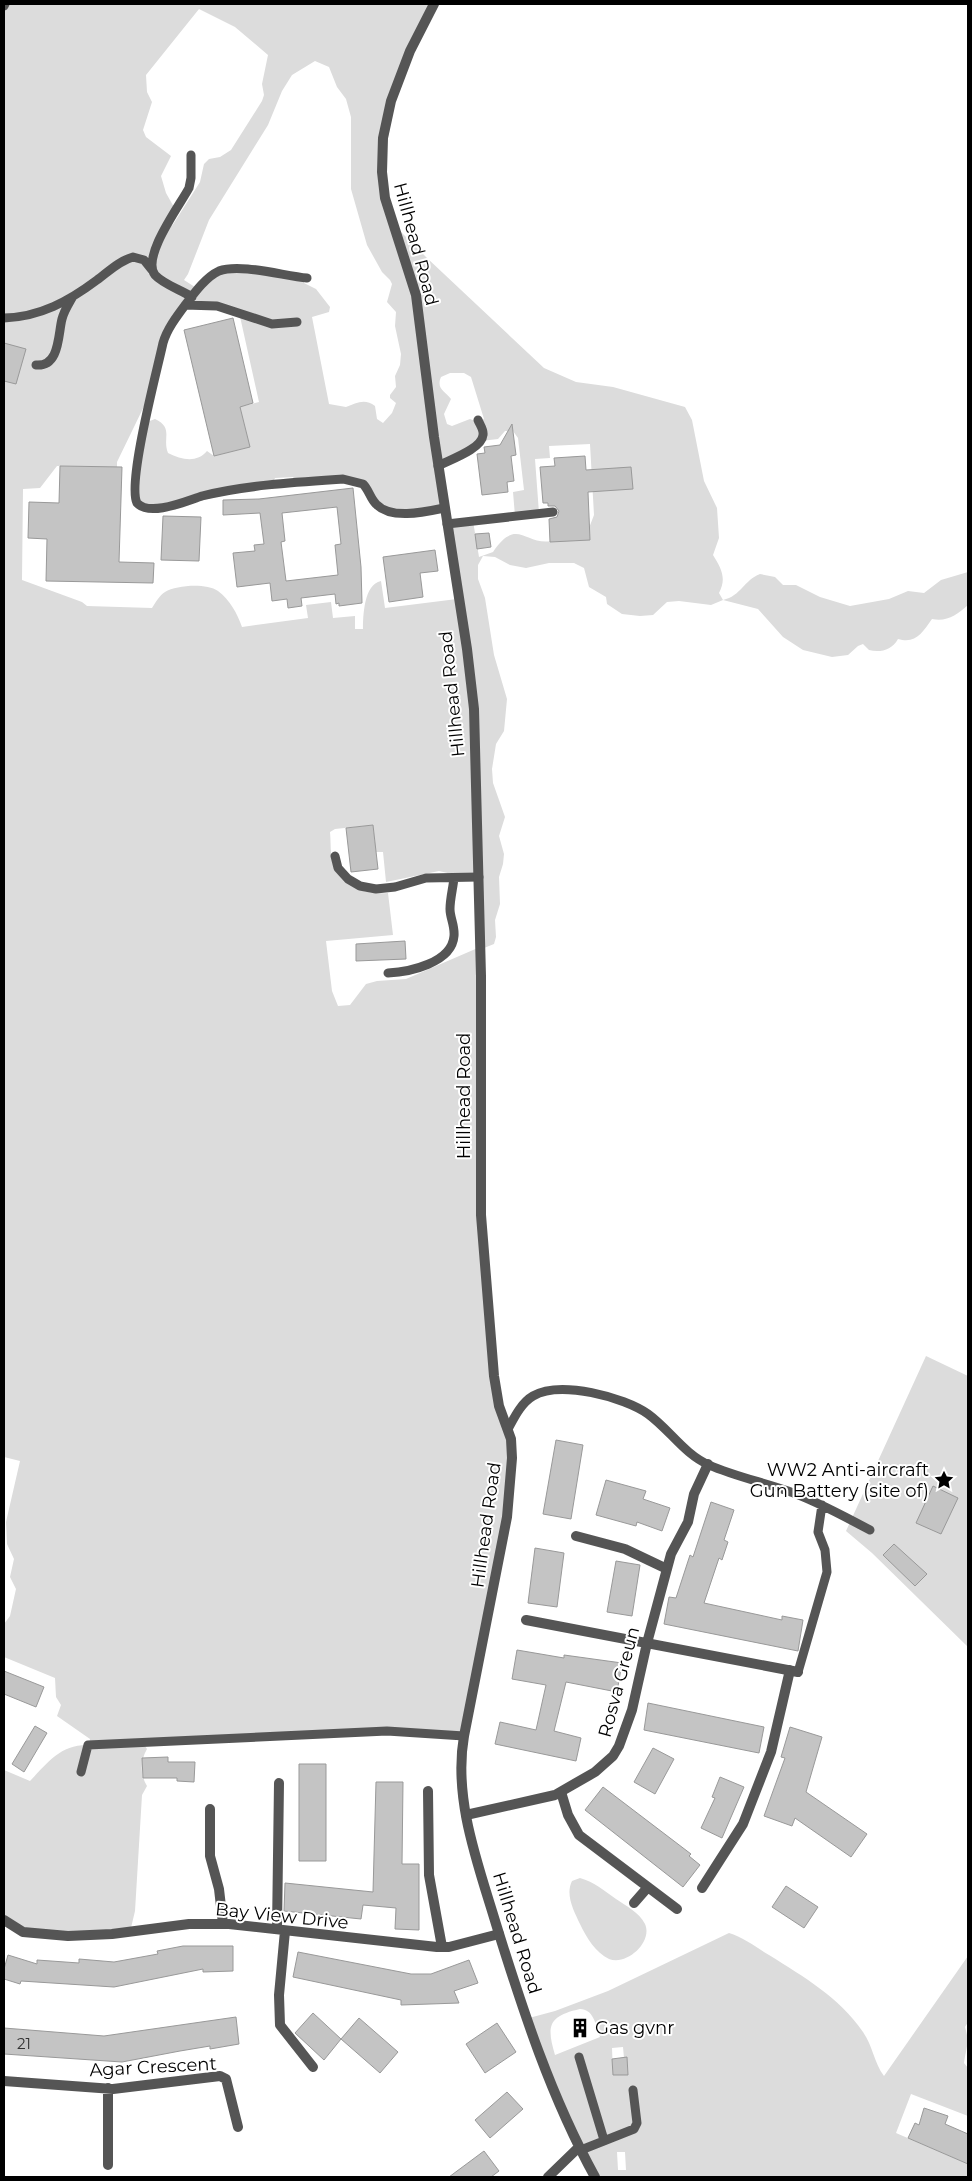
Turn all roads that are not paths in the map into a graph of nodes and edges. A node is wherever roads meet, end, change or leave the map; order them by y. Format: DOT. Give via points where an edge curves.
graph roads {
  1 [pos="434,4"];
  2 [pos="192,155"];
  3 [pos="153,271"];
  4 [pos="307,278"];
  5 [pos="74,296"];
  6 [pos="192,296"];
  7 [pos="186,305"];
  8 [pos="4,318"];
  9 [pos="297,322"];
  10 [pos="36,365"];
  11 [pos="478,420"];
  12 [pos="438,466"];
  13 [pos="444,508"];
  14 [pos="553,512"];
  15 [pos="447,524"];
  16 [pos="335,856"];
  17 [pos="479,877"];
  18 [pos="454,878"];
  19 [pos="388,973"];
  20 [pos="508,1429"];
  21 [pos="708,1464"];
  22 [pos="822,1505"];
  23 [pos="870,1530"];
  24 [pos="576,1536"];
  25 [pos="667,1569"];
  26 [pos="526,1620"];
  27 [pos="647,1643"];
  28 [pos="794,1671"];
  29 [pos="464,1736"];
  30 [pos="81,1772"];
  31 [pos="279,1783"];
  32 [pos="428,1792"];
  33 [pos="560,1792"];
  34 [pos="210,1809"];
  35 [pos="466,1815"];
  36 [pos="648,1887"];
  37 [pos="702,1888"];
  38 [pos="634,1904"];
  39 [pos="677,1909"];
  40 [pos="4,1920"];
  41 [pos="223,1924"];
  42 [pos="281,1930"];
  43 [pos="499,1934"];
  44 [pos="442,1947"];
  45 [pos="579,2057"];
  46 [pos="313,2067"];
  47 [pos="4,2081"];
  48 [pos="108,2088"];
  49 [pos="633,2090"];
  50 [pos="238,2127"];
  51 [pos="604,2140"];
  52 [pos="580,2149"];
  53 [pos="108,2165"];
  54 [pos="548,2177"];
  55 [pos="595,2177"];
  1 -- 12 [label="street, Hillhead Road" via="394,92 385,126 382,166 386,198 416,295"];
  2 -- 3 [label="lane" via="189,188 155,247"];
  3 -- 5 [label="lane" via="144,260 133,257"];
  3 -- 6 [label="lane" via="159,278"];
  4 -- 6 [label="lane" via="226,269 211,276"];
  5 -- 8 [label="lane" via="39,312"];
  5 -- 10 [label="lane" via="64,313 53,356 47,363"];
  6 -- 7 [label="lane"];
  7 -- 9 [label="lane" via="218,306 272,324"];
  7 -- 13 [label="lane" via="163,343 137,470 135,498 141,507 159,509 220,492 343,479 363,484 376,504 391,512"];
  11 -- 12 [label="lane" via="483,431 481,441"];
  12 -- 13 [label="street, Hillhead Road"];
  13 -- 15 [label="street, Hillhead Road"];
  14 -- 15 [label="lane"];
  15 -- 17 [label="street, Hillhead Road" via="472,692"];
  16 -- 18 [label="lane" via="341,872 368,888 394,887 426,878"];
  17 -- 18 [label="lane"];
  17 -- 20 [label="street, Hillhead Road" via="481,1215 494,1376 499,1406"];
  18 -- 19 [label="lane" via="450,910 454,937 448,950 438,959 412,970"];
  20 -- 21 [label="lane" via="532,1396 556,1390 588,1392 642,1410 693,1456"];
  20 -- 29 [label="street, Hillhead Road" via="512,1458 507,1518"];
  21 -- 22 [label="lane"];
  21 -- 25 [label="street, Rosva Greun"];
  22 -- 23 [label="lane"];
  22 -- 28 [label="lane" via="818,1532 825,1550 827,1572"];
  24 -- 25 [label="street" via="625,1549"];
  25 -- 27 [label="street, Rosva Greun"];
  26 -- 27 [label="street"];
  27 -- 28 [label="street"];
  27 -- 33 [label="street, Rosva Greun" via="632,1710 619,1746 595,1772"];
  28 -- 37 [label="street" via="770,1752 743,1824"];
  29 -- 30 [label="lane" via="387,1731 88,1745"];
  29 -- 35 [label="street, Hillhead Road" via="460,1763"];
  31 -- 42 [label="street"];
  32 -- 44 [label="street" via="429,1875"];
  33 -- 35 [label="street, Rosva Greun"];
  33 -- 36 [label="street" via="579,1836"];
  34 -- 41 [label="street" via="210,1856 219,1889"];
  35 -- 43 [label="street, Hillhead Road"];
  36 -- 38 [label="street"];
  36 -- 39 [label="street"];
  40 -- 41 [label="street, Bay View Drive" via="23,1932 68,1936"];
  41 -- 42 [label="street, Bay View Drive"];
  42 -- 44 [label="street, Bay View Drive" via="405,1946"];
  42 -- 46 [label="street" via="280,2025"];
  43 -- 44 [label="street, Bay View Drive"];
  43 -- 52 [label="street, Hillhead Road" via="539,2054"];
  45 -- 51 [label="lane"];
  47 -- 48 [label="street, Agar Crescent"];
  48 -- 50 [label="street, Agar Crescent" via="223,2077 229,2088"];
  48 -- 53 [label="street"];
  49 -- 51 [label="lane" via="636,2126 629,2133"];
  51 -- 52 [label="lane"];
  52 -- 54 [label="street"];
  52 -- 55 [label="street, Hillhead Road"];
}
